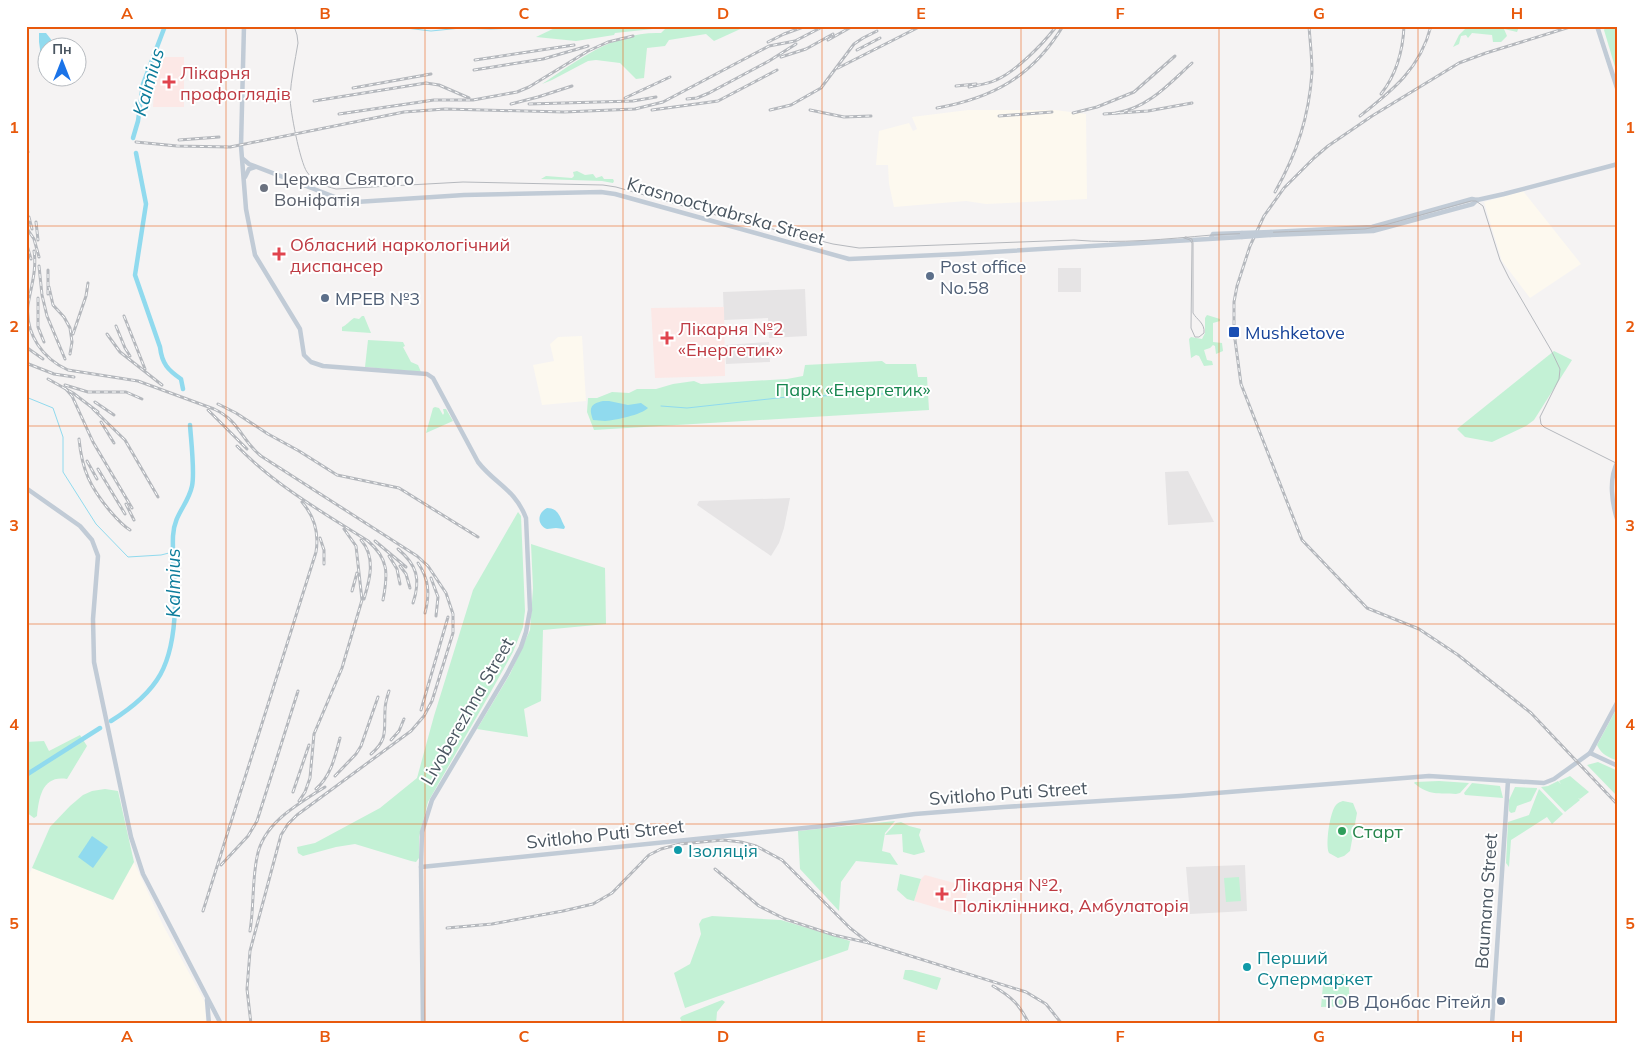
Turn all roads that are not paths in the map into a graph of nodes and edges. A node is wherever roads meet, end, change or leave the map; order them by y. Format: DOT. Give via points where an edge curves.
graph roads {
  1 [pos="244,26"];
  2 [pos="1597,26"];
  3 [pos="1618,91"];
  4 [pos="242,158"];
  5 [pos="1618,164"];
  6 [pos="255,167"];
  7 [pos="244,184"];
  8 [pos="1618,461"];
  9 [pos="26,488"];
  10 [pos="1618,522"];
  11 [pos="1618,701"];
  12 [pos="1595,744"];
  13 [pos="1590,753"];
  14 [pos="1607,761"];
  15 [pos="1618,766"];
  16 [pos="1497,780"];
  17 [pos="1508,781"];
  18 [pos="1518,782"];
  19 [pos="1507,797"];
  20 [pos="421,867"];
  21 [pos="207,996"];
  22 [pos="221,1022"];
  23 [pos="209,1023"];
  24 [pos="423,1024"];
  25 [pos="1492,1024"];
  1 -- 4 [label="main road, Livoberezhna Street"];
  2 -- 3 [label="main road"];
  4 -- 6 [label="main road, Krasnooctyabrska Street"];
  4 -- 7 [label="main road, Livoberezhna Street"];
  5 -- 6 [label="main road, Krasnooctyabrska Street, bridge" via="1372,227 849,259 615,194 464,195 356,202"];
  6 -- 7 [label="main road" via="247,172"];
  7 -- 20 [label="main road, Livoberezhna Street" via="255,255 300,329 307,358 323,366 430,375 478,462 515,496 526,518 530,610 526,632 507,674 432,800 422,832"];
  8 -- 10 [label="main road" via="1612,490"];
  9 -- 21 [label="main road" via="80,526 92,540 98,556 94,662 131,837 143,874"];
  11 -- 12 [label="main road"];
  12 -- 13 [label="main road"];
  12 -- 14 [label="main road" via="1597,753"];
  13 -- 14 [label="main road"];
  13 -- 18 [label="main road, Svitloho Puti Street" via="1549,781"];
  14 -- 15 [label="main road"];
  16 -- 17 [label="main road, Svitloho Puti Street"];
  16 -- 19 [label="main road"];
  16 -- 20 [label="main road, Svitloho Puti Street" via="1429,776 937,812"];
  17 -- 18 [label="main road, Svitloho Puti Street"];
  17 -- 19 [label="main road, Baumana Street"];
  18 -- 19 [label="main road"];
  19 -- 25 [label="main road, Baumana Street"];
  20 -- 24 [label="main road, Livoberezhna Street"];
  21 -- 22 [label="main road"];
  21 -- 23 [label="main road"];
  22 -- 23 [label="main road"];
}
